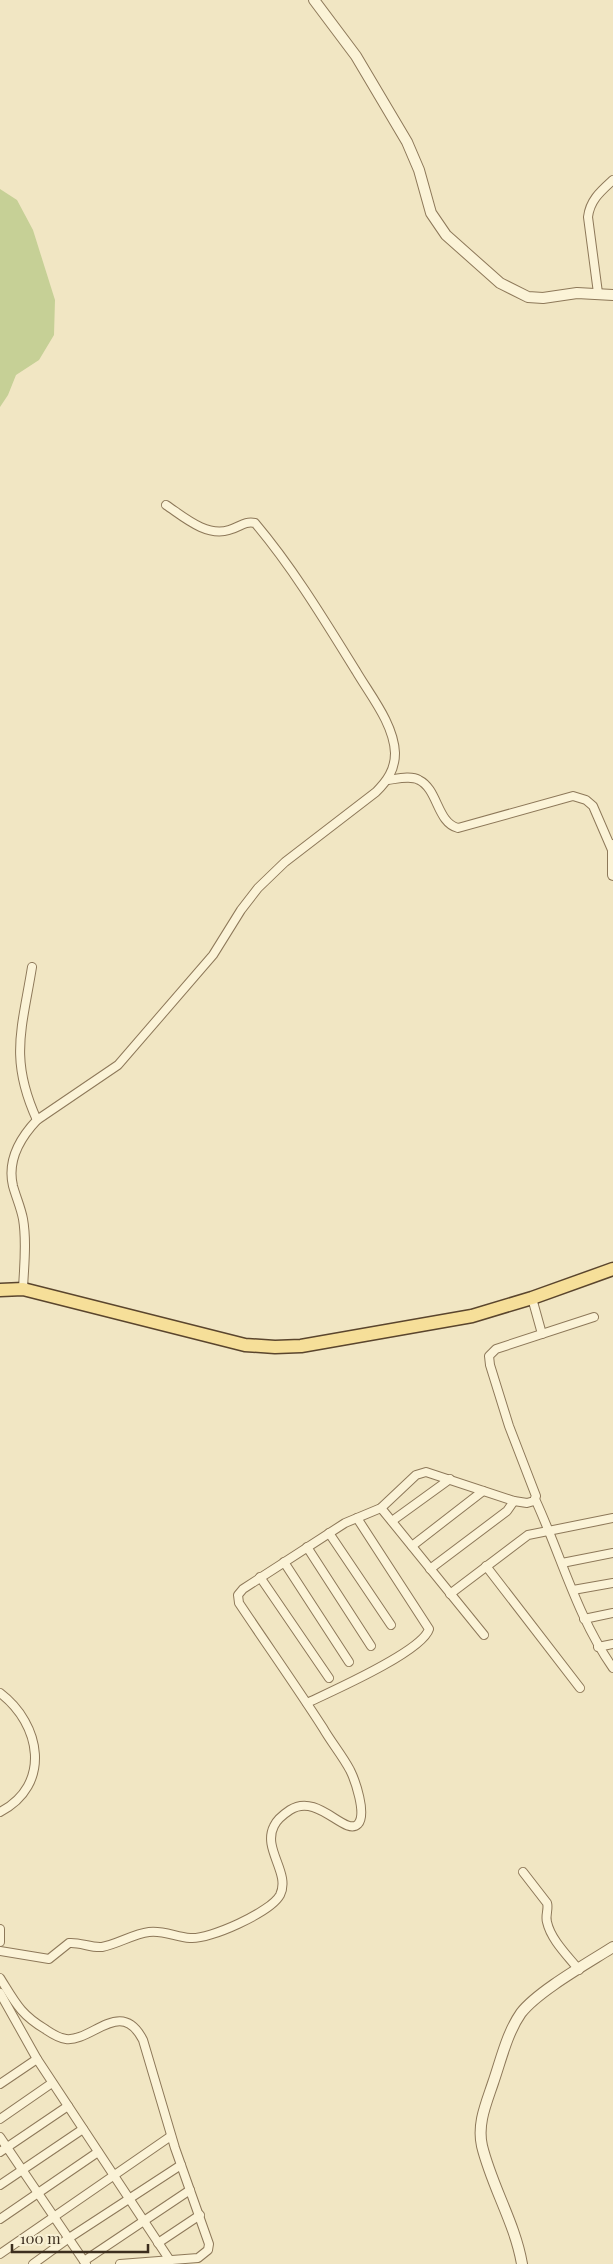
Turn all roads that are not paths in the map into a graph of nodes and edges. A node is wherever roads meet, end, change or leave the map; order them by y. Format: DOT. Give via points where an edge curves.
graph roads {
  1 [pos="314,0"];
  2 [pos="613,180"];
  3 [pos="598,293"];
  4 [pos="613,295"];
  5 [pos="166,505"];
  6 [pos="388,780"];
  7 [pos="612,848"];
  8 [pos="613,875"];
  9 [pos="32,967"];
  10 [pos="37,1120"];
  11 [pos="613,1269"];
  12 [pos="22,1289"];
  13 [pos="0,1290"];
  14 [pos="532,1298"];
  15 [pos="594,1316"];
  16 [pos="542,1334"];
  17 [pos="450,1480"];
  18 [pos="484,1491"];
  19 [pos="535,1499"];
  20 [pos="514,1501"];
  21 [pos="381,1508"];
  22 [pos="357,1518"];
  23 [pos="613,1518"];
  24 [pos="392,1522"];
  25 [pos="549,1530"];
  26 [pos="329,1533"];
  27 [pos="412,1546"];
  28 [pos="307,1547"];
  29 [pos="613,1553"];
  30 [pos="284,1562"];
  31 [pos="562,1563"];
  32 [pos="486,1566"];
  33 [pos="430,1569"];
  34 [pos="260,1577"];
  35 [pos="613,1583"];
  36 [pos="573,1590"];
  37 [pos="450,1594"];
  38 [pos="613,1613"];
  39 [pos="584,1619"];
  40 [pos="391,1625"];
  41 [pos="484,1635"];
  42 [pos="613,1644"];
  43 [pos="371,1646"];
  44 [pos="598,1647"];
  45 [pos="349,1662"];
  46 [pos="613,1668"];
  47 [pos="329,1678"];
  48 [pos="580,1688"];
  49 [pos="0,1693"];
  50 [pos="307,1703"];
  51 [pos="0,1812"];
  52 [pos="523,1872"];
  53 [pos="0,1930"];
  54 [pos="0,1942"];
  55 [pos="613,1947"];
  56 [pos="0,1951"];
  57 [pos="579,1970"];
  58 [pos="0,1978"];
  59 [pos="0,1993"];
  60 [pos="37,2059"];
  61 [pos="52,2083"];
  62 [pos="0,2084"];
  63 [pos="68,2106"];
  64 [pos="0,2119"];
  65 [pos="83,2129"];
  66 [pos="171,2136"];
  67 [pos="0,2137"];
  68 [pos="7,2147"];
  69 [pos="0,2152"];
  70 [pos="98,2152"];
  71 [pos="181,2165"];
  72 [pos="24,2170"];
  73 [pos="113,2174"];
  74 [pos="0,2185"];
  75 [pos="190,2190"];
  76 [pos="40,2193"];
  77 [pos="129,2198"];
  78 [pos="200,2215"];
  79 [pos="54,2216"];
  80 [pos="0,2219"];
  81 [pos="144,2221"];
  82 [pos="69,2238"];
  83 [pos="158,2243"];
  84 [pos="0,2254"];
  85 [pos="169,2259"];
  86 [pos="85,2263"];
  87 [pos="33,2264"];
  88 [pos="120,2264"];
  89 [pos="522,2264"];
  1 -- 3 [label="street" via="356,56 407,142 431,213 446,235 472,261 514,292 543,298"];
  2 -- 3 [label="street" via="598,194 589,209"];
  3 -- 4 [label="street"];
  5 -- 6 [label="street" via="195,525 229,531 244,523 255,523 268,538 328,626 385,720 395,752 394,767"];
  6 -- 7 [label="street" via="420,780 448,824 458,828 573,796 580,798 592,806"];
  6 -- 10 [label="street" via="285,862 258,888 213,955 118,1064"];
  7 -- 8 [label="street"];
  9 -- 10 [label="street" via="19,1058 26,1094"];
  10 -- 12 [label="street" via="26,1132 12,1164 12,1183 23,1218 25,1237"];
  11 -- 14 [label="main road"];
  12 -- 13 [label="main road"];
  12 -- 14 [label="main road" via="245,1345 275,1348 472,1316"];
  14 -- 16 [label="street"];
  15 -- 16 [label="street"];
  16 -- 19 [label="street" via="496,1349 490,1353 489,1360"];
  17 -- 18 [label="street"];
  17 -- 21 [label="street" via="421,1472"];
  17 -- 24 [label="street"];
  18 -- 20 [label="street"];
  18 -- 27 [label="street"];
  19 -- 20 [label="street" via="527,1503"];
  19 -- 25 [label="street"];
  20 -- 33 [label="street" via="507,1511"];
  21 -- 22 [label="street"];
  21 -- 24 [label="street"];
  22 -- 26 [label="street"];
  22 -- 50 [label="street" via="428,1626 428,1632 422,1640 380,1667"];
  23 -- 25 [label="street"];
  24 -- 27 [label="street"];
  25 -- 31 [label="street"];
  25 -- 32 [label="street" via="528,1535"];
  26 -- 28 [label="street"];
  26 -- 40 [label="street"];
  27 -- 33 [label="street"];
  28 -- 30 [label="street"];
  28 -- 43 [label="street"];
  29 -- 31 [label="street"];
  30 -- 34 [label="street"];
  30 -- 45 [label="street"];
  31 -- 36 [label="street"];
  32 -- 37 [label="street"];
  32 -- 48 [label="street"];
  33 -- 37 [label="street"];
  34 -- 47 [label="street"];
  34 -- 50 [label="street" via="240,1592 239,1603"];
  35 -- 36 [label="street"];
  36 -- 39 [label="street"];
  37 -- 41 [label="street"];
  38 -- 39 [label="street"];
  39 -- 44 [label="street"];
  42 -- 44 [label="street"];
  44 -- 46 [label="street"];
  49 -- 51 [label="street" via="14,1706 28,1728 36,1765 26,1790"];
  50 -- 56 [label="street" via="350,1770 361,1815 359,1822 352,1827 310,1805 302,1805 276,1822 271,1842 282,1888 272,1905 209,1936 190,1938 150,1932 102,1947 68,1943 49,1959"];
  52 -- 57 [label="street" via="547,1902 549,1928"];
  53 -- 54 [label="street"];
  55 -- 57 [label="street"];
  57 -- 89 [label="street" via="538,1997 522,2013 508,2039 480,2126 483,2147 518,2240"];
  58 -- 66 [label="street" via="28,2019 61,2038 73,2039 112,2022 135,2028 143,2040"];
  59 -- 60 [label="street"];
  60 -- 61 [label="street"];
  60 -- 62 [label="street"];
  61 -- 63 [label="street"];
  61 -- 64 [label="street"];
  63 -- 65 [label="street"];
  63 -- 68 [label="street"];
  65 -- 70 [label="street"];
  65 -- 72 [label="street"];
  66 -- 71 [label="street"];
  66 -- 73 [label="street"];
  67 -- 68 [label="street"];
  68 -- 69 [label="street"];
  68 -- 72 [label="street"];
  70 -- 73 [label="street"];
  70 -- 76 [label="street"];
  71 -- 75 [label="street"];
  71 -- 77 [label="street"];
  72 -- 74 [label="street"];
  72 -- 76 [label="street"];
  73 -- 77 [label="street"];
  73 -- 79 [label="street"];
  75 -- 78 [label="street"];
  75 -- 81 [label="street"];
  76 -- 79 [label="street"];
  76 -- 80 [label="street"];
  77 -- 81 [label="street"];
  77 -- 82 [label="street"];
  78 -- 83 [label="street"];
  78 -- 85 [label="street" via="208,2237 208,2250 198,2258"];
  79 -- 82 [label="street"];
  79 -- 84 [label="street"];
  81 -- 83 [label="street"];
  81 -- 86 [label="street"];
  82 -- 86 [label="street"];
  82 -- 87 [label="street"];
  83 -- 85 [label="street"];
  85 -- 88 [label="street"];
}
